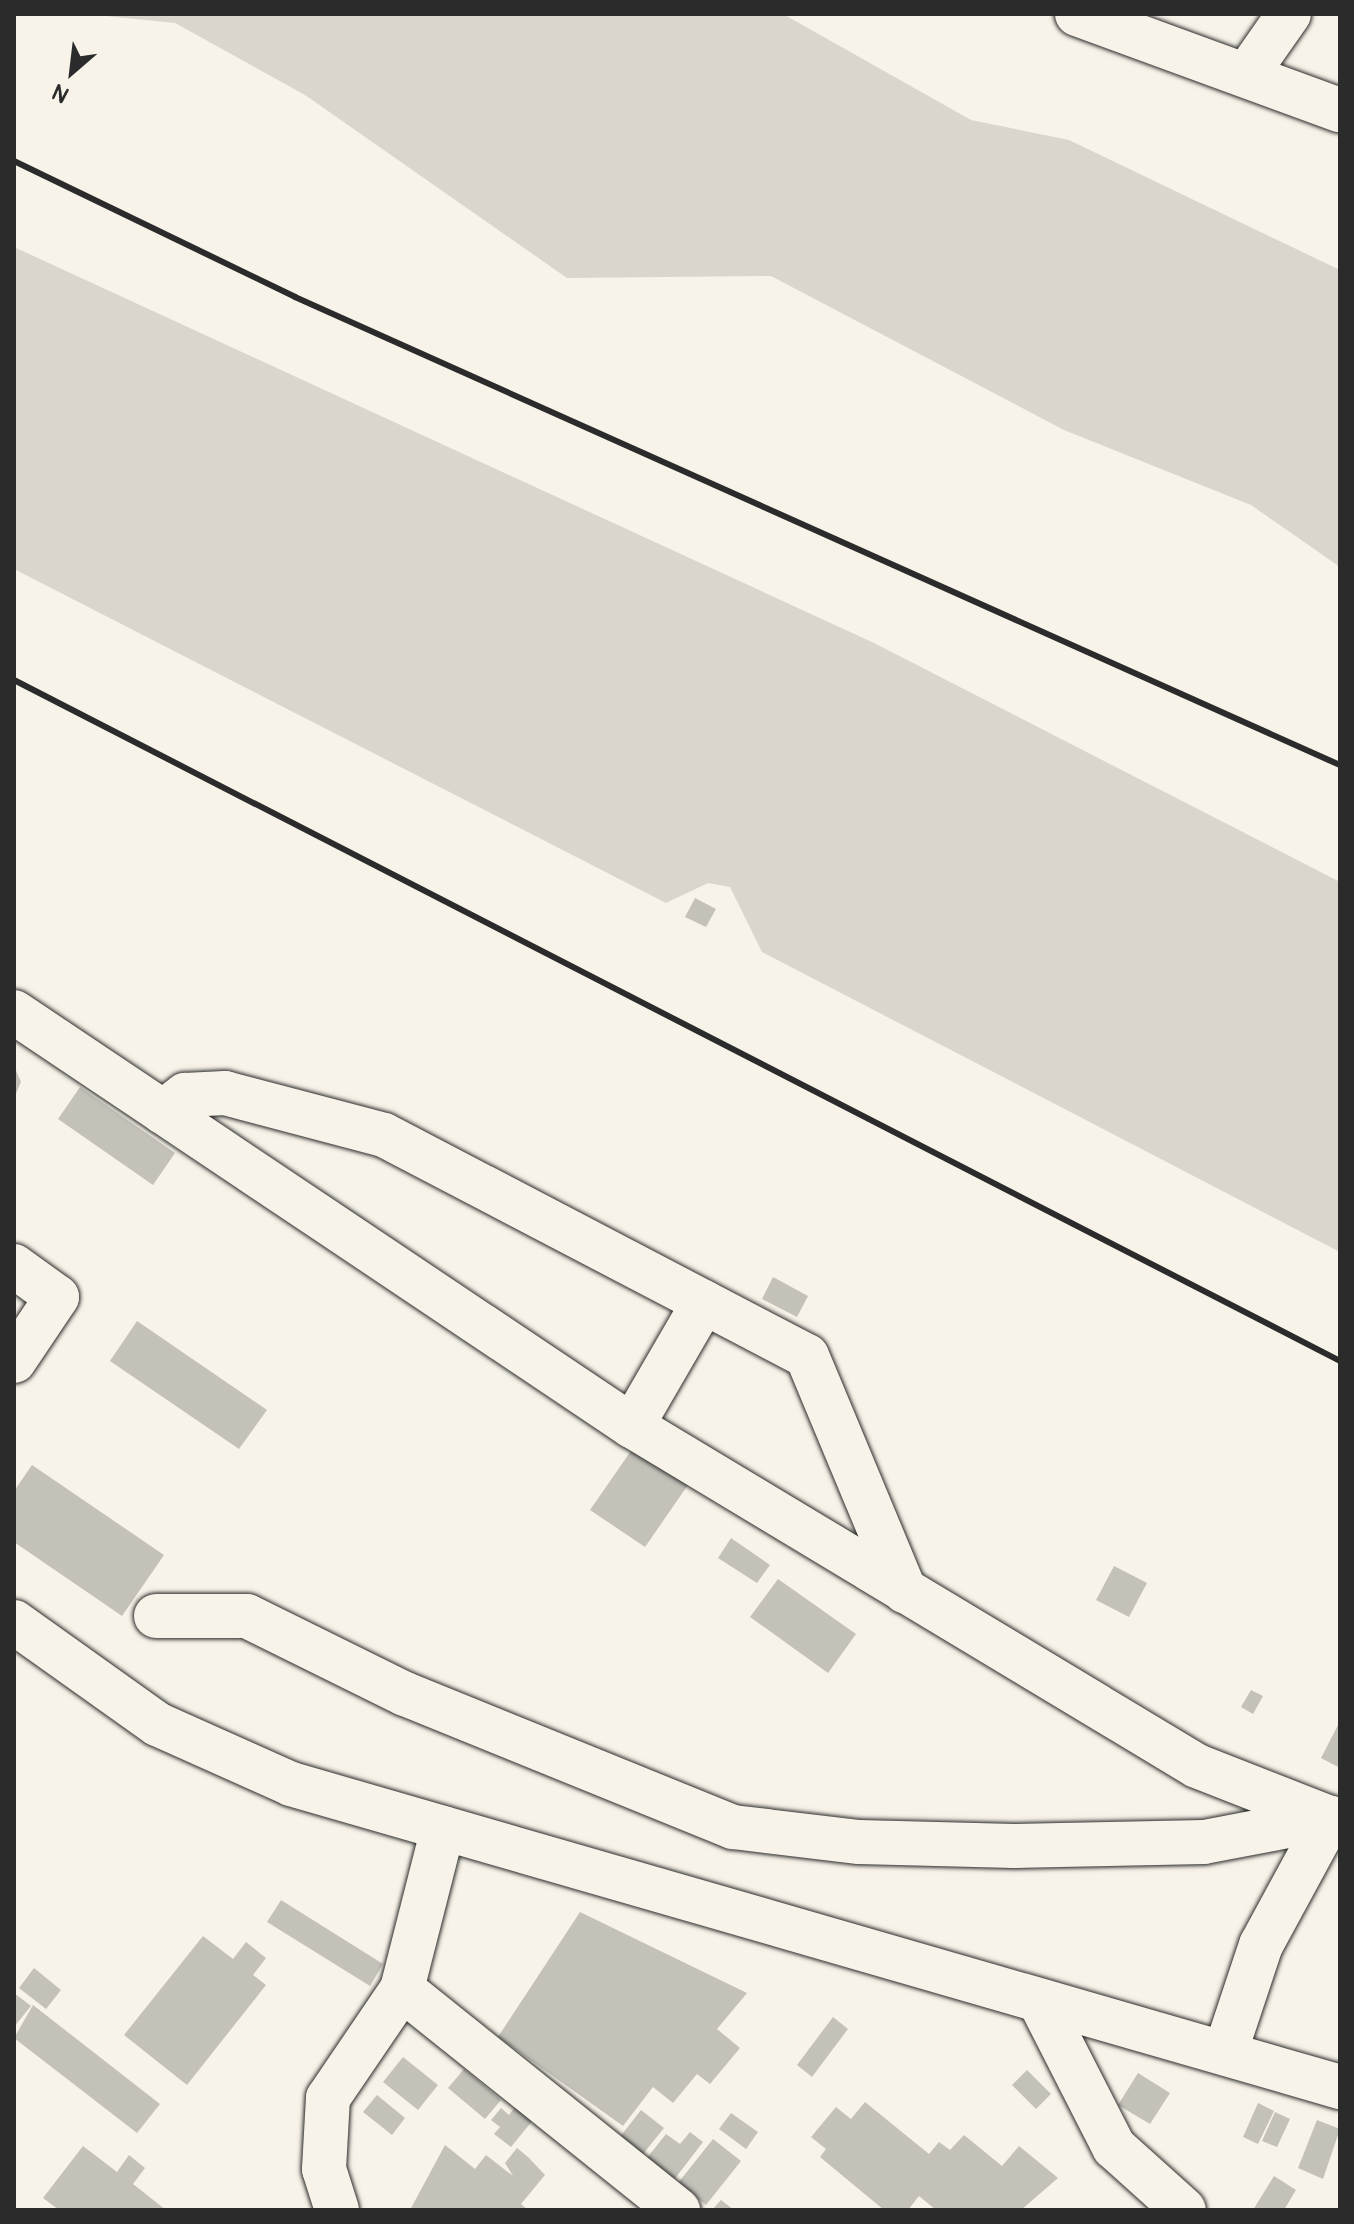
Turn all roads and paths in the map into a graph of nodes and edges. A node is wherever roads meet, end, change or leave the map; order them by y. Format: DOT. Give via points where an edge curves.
graph roads {
  1 [pos="1077,14"];
  2 [pos="1289,14"];
  3 [pos="1247,74"];
  4 [pos="1340,110"];
  5 [pos="14,1012"];
  6 [pos="163,1112"];
  7 [pos="14,1266"];
  8 [pos="704,1302"];
  9 [pos="14,1361"];
  10 [pos="632,1426"];
  11 [pos="905,1591"];
  12 [pos="156,1616"];
  13 [pos="14,1622"];
  14 [pos="1335,1817"];
  15 [pos="443,1828"];
  16 [pos="402,1989"];
  17 [pos="1041,2004"];
  18 [pos="1225,2053"];
  19 [pos="1340,2087"];
  20 [pos="337,2210"];
  21 [pos="678,2210"];
  22 [pos="1184,2210"];
  1 -- 3 [label="street"];
  2 -- 3 [label="street"];
  3 -- 4 [label="street"];
  5 -- 6 [label="street"];
  6 -- 8 [label="street" via="185,1095 225,1093 384,1135"];
  6 -- 10 [label="street"];
  7 -- 9 [label="street" via="57,1297"];
  8 -- 10 [label="street"];
  8 -- 11 [label="street" via="807,1356"];
  10 -- 11 [label="street"];
  11 -- 14 [label="street" via="1197,1766"];
  12 -- 14 [label="street" via="247,1616 405,1694 733,1827 859,1842 1014,1846 1204,1842"];
  13 -- 15 [label="street" via="157,1724 291,1784"];
  14 -- 18 [label="street" via="1261,1945"];
  15 -- 16 [label="street"];
  15 -- 17 [label="street"];
  16 -- 20 [label="street" via="328,2098 324,2169"];
  16 -- 21 [label="street"];
  17 -- 18 [label="street"];
  17 -- 22 [label="street" via="1114,2147"];
  18 -- 19 [label="street"];
}
